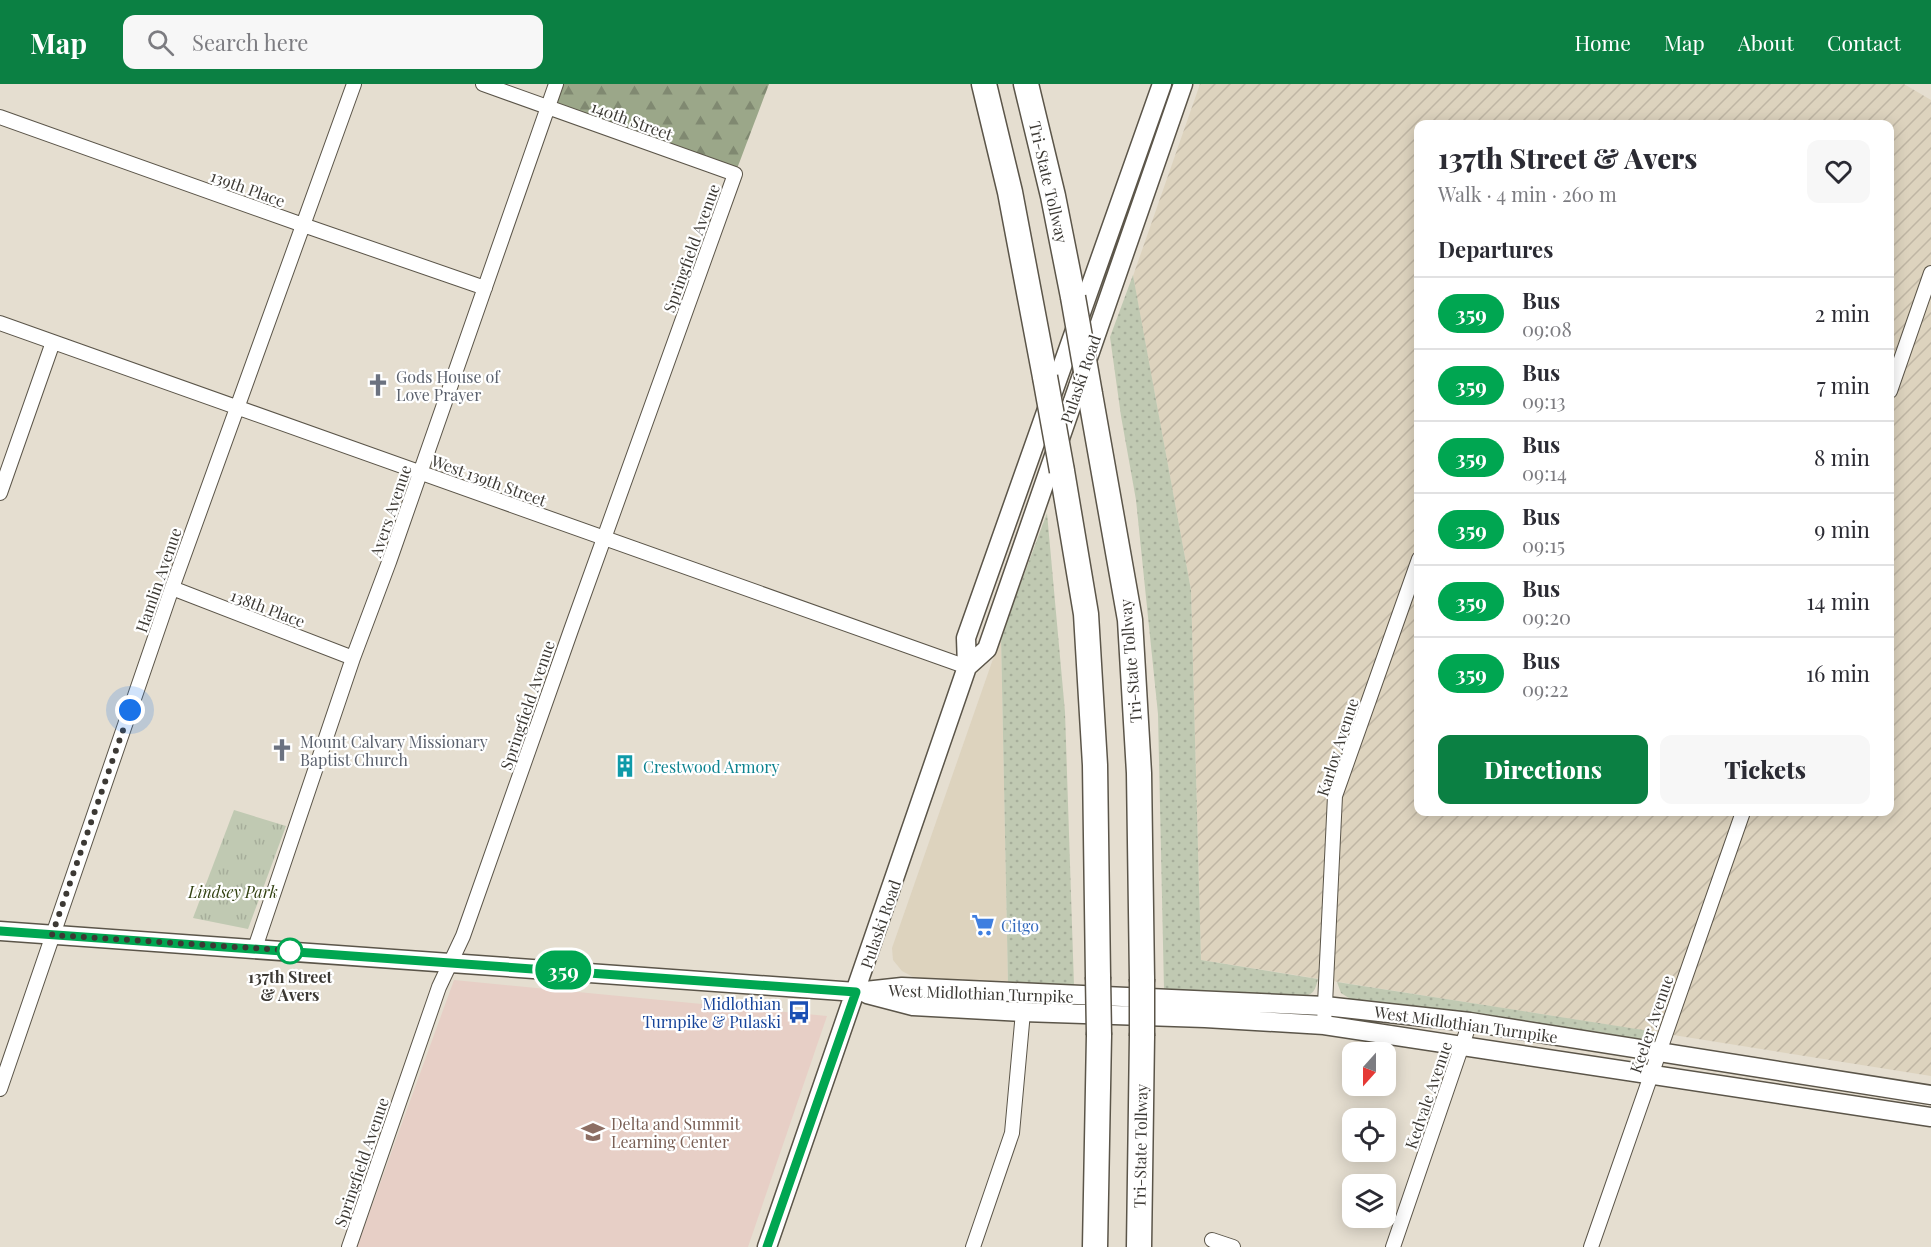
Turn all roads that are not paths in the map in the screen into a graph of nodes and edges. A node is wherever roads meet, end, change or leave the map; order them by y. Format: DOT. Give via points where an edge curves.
graph roads {
  1 [pos="354,84"];
  2 [pos="483,84"];
  3 [pos="556,84"];
  4 [pos="984,84"];
  5 [pos="1026,84"];
  6 [pos="1162,84"];
  7 [pos="1183,84"];
  8 [pos="548,107"];
  9 [pos="0,117"];
  10 [pos="735,174"];
  11 [pos="303,225"];
  12 [pos="1931,273"];
  13 [pos="485,288"];
  14 [pos="0,323"];
  15 [pos="53,342"];
  16 [pos="1894,379"];
  17 [pos="236,407"];
  18 [pos="420,473"];
  19 [pos="0,493"];
  20 [pos="604,538"];
  21 [pos="1414,573"];
  22 [pos="172,588"];
  23 [pos="353,658"];
  24 [pos="967,668"];
  25 [pos="1742,816"];
  26 [pos="0,931"];
  27 [pos="52,935"];
  28 [pos="255,948"];
  29 [pos="451,962"];
  30 [pos="856,992"];
  31 [pos="1325,1006"];
  32 [pos="1023,1012"];
  33 [pos="1470,1022"];
  34 [pos="1324,1025"];
  35 [pos="1462,1045"];
  36 [pos="1659,1053"];
  37 [pos="1651,1074"];
  38 [pos="0,1089"];
  39 [pos="1931,1095"];
  40 [pos="1931,1117"];
  41 [pos="1212,1240"];
  42 [pos="349,1247"];
  43 [pos="767,1247"];
  44 [pos="973,1247"];
  45 [pos="1095,1247"];
  46 [pos="1139,1247"];
  47 [pos="1233,1247"];
  48 [pos="1393,1247"];
  49 [pos="1591,1247"];
  1 -- 11 [label="street, Hamlin Avenue"];
  2 -- 8 [label="street, 140th Street"];
  3 -- 8 [label="street, Avers Avenue"];
  4 -- 45 [label="highway, bridge" via="1010,192 1086,614 1095,765 1099,1035"];
  5 -- 46 [label="highway, Tri-State Tollway, bridge" via="1073,297 1130,620 1142,979"];
  6 -- 24 [label="main road, Pulaski Road" via="966,638"];
  7 -- 24 [label="main road, Pulaski Road" via="987,649"];
  8 -- 10 [label="street, 140th Street"];
  8 -- 13 [label="street, Avers Avenue"];
  9 -- 11 [label="street, 139th Place"];
  10 -- 20 [label="street, Springfield Avenue"];
  11 -- 13 [label="street, 139th Place"];
  11 -- 17 [label="street, Hamlin Avenue"];
  12 -- 16 [label="street"];
  13 -- 18 [label="street, Avers Avenue"];
  14 -- 15 [label="street, West 139th Street"];
  15 -- 17 [label="street, West 139th Street"];
  15 -- 19 [label="street"];
  17 -- 18 [label="street, West 139th Street"];
  17 -- 22 [label="street, Hamlin Avenue"];
  18 -- 20 [label="street, West 139th Street"];
  18 -- 23 [label="street, Avers Avenue"];
  20 -- 24 [label="street, West 139th Street"];
  20 -- 29 [label="street, Springfield Avenue"];
  21 -- 31 [label="street, Karlov Avenue" via="1335,796"];
  22 -- 23 [label="street, 138th Place"];
  22 -- 27 [label="street, Hamlin Avenue"];
  23 -- 28 [label="street, Avers Avenue"];
  24 -- 30 [label="main road, Pulaski Road"];
  25 -- 36 [label="street, Keeler Avenue"];
  26 -- 27 [label="main road"];
  27 -- 28 [label="main road"];
  27 -- 38 [label="street, Hamlin Avenue"];
  28 -- 29 [label="main road"];
  29 -- 30 [label="main road"];
  29 -- 42 [label="street, Springfield Avenue"];
  30 -- 31 [label="main road, West Midlothian Turnpike" via="902,987"];
  30 -- 32 [label="main road, West Midlothian Turnpike" via="913,1006"];
  30 -- 43 [label="main road, Pulaski Road"];
  31 -- 33 [label="main road, West Midlothian Turnpike"];
  31 -- 34 [label="street, Karlov Avenue"];
  32 -- 34 [label="main road, West Midlothian Turnpike"];
  32 -- 44 [label="street" via="1011,1133"];
  33 -- 35 [label="street, Kedvale Avenue"];
  33 -- 36 [label="main road, West Midlothian Turnpike"];
  34 -- 35 [label="main road, West Midlothian Turnpike"];
  35 -- 37 [label="main road, West Midlothian Turnpike"];
  35 -- 48 [label="street, Kedvale Avenue"];
  36 -- 37 [label="street, Keeler Avenue"];
  36 -- 39 [label="main road, West Midlothian Turnpike"];
  37 -- 40 [label="main road, West Midlothian Turnpike"];
  37 -- 49 [label="street, Keeler Avenue"];
  41 -- 47 [label="street"];
}
